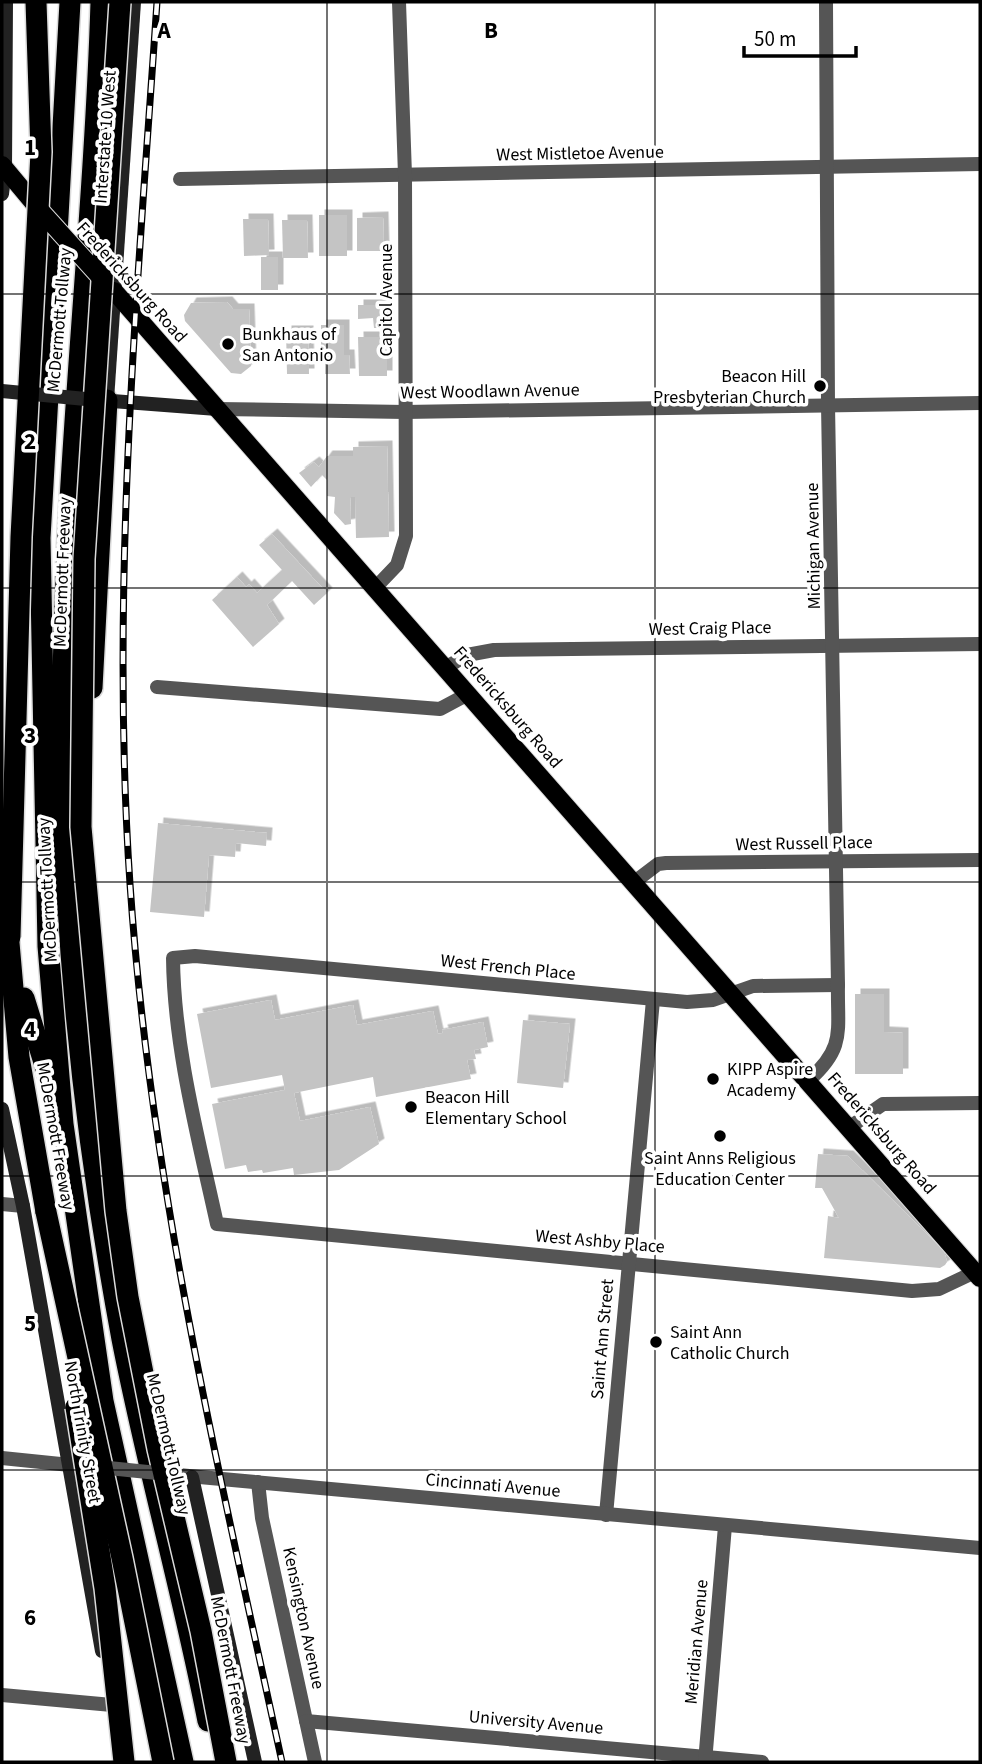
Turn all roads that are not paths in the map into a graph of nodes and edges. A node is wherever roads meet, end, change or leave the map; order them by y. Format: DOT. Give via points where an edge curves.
graph roads {
  1 [pos="6,2"];
  2 [pos="36,2"];
  3 [pos="70,2"];
  4 [pos="101,2"];
  5 [pos="120,2"];
  6 [pos="134,2"];
  7 [pos="399,2"];
  8 [pos="826,2"];
  9 [pos="7,21"];
  10 [pos="2,43"];
  11 [pos="980,164"];
  12 [pos="3,167"];
  13 [pos="828,167"];
  14 [pos="405,175"];
  15 [pos="180,179"];
  16 [pos="2,194"];
  17 [pos="109,286"];
  18 [pos="2,391"];
  19 [pos="101,400"];
  20 [pos="980,403"];
  21 [pos="828,405"];
  22 [pos="217,409"];
  23 [pos="405,412"];
  24 [pos="375,588"];
  25 [pos="980,643"];
  26 [pos="833,645"];
  27 [pos="445,668"];
  28 [pos="157,687"];
  29 [pos="468,694"];
  30 [pos="980,860"];
  31 [pos="835,862"];
  32 [pos="2,876"];
  33 [pos="634,883"];
  34 [pos="2,887"];
  35 [pos="10,937"];
  36 [pos="838,985"];
  37 [pos="732,993"];
  38 [pos="653,1000"];
  39 [pos="80,1054"];
  40 [pos="809,1080"];
  41 [pos="980,1103"];
  42 [pos="2,1109"];
  43 [pos="63,1124"];
  44 [pos="850,1127"];
  45 [pos="2,1204"];
  46 [pos="23,1206"];
  47 [pos="46,1212"];
  48 [pos="217,1224"];
  49 [pos="628,1262"];
  50 [pos="978,1275"];
  51 [pos="2,1458"];
  52 [pos="70,1465"];
  53 [pos="192,1476"];
  54 [pos="258,1482"];
  55 [pos="606,1515"];
  56 [pos="726,1526"];
  57 [pos="980,1548"];
  58 [pos="2,1695"];
  59 [pos="112,1705"];
  60 [pos="306,1721"];
  61 [pos="705,1760"];
  62 [pos="123,1762"];
  63 [pos="163,1762"];
  64 [pos="183,1762"];
  65 [pos="216,1762"];
  66 [pos="226,1762"];
  67 [pos="255,1762"];
  68 [pos="315,1762"];
  69 [pos="762,1762"];
  1 -- 9 [label="main road"];
  2 -- 35 [label="highway, McDermott Freeway, bridge" via="41,152 21,537"];
  3 -- 43 [label="highway, McDermott Tollway" via="40,538 48,946"];
  4 -- 39 [label="highway, McDermott Tollway" via="95,164 71,471 63,767"];
  5 -- 66 [label="highway, McDermott Freeway, bridge" via="84,559 81,827 128,1297"];
  6 -- 17 [label="main road, Interstate 10 West"];
  7 -- 14 [label="street, Capitol Avenue"];
  8 -- 13 [label="street, Michigan Avenue"];
  9 -- 10 [label="main road"];
  9 -- 12 [label="main road"];
  11 -- 13 [label="street, West Mistletoe Avenue"];
  12 -- 16 [label="main road"];
  12 -- 17 [label="main road, Fredericksburg Road, bridge"];
  13 -- 14 [label="street, West Mistletoe Avenue"];
  13 -- 21 [label="street, Michigan Avenue"];
  14 -- 15 [label="street, West Mistletoe Avenue"];
  14 -- 23 [label="street, Capitol Avenue"];
  17 -- 19 [label="main road, Interstate 10 West"];
  17 -- 22 [label="main road, Fredericksburg Road"];
  18 -- 19 [label="main road, West Woodlawn Avenue, bridge"];
  19 -- 22 [label="main road, West Woodlawn Avenue"];
  19 -- 39 [label="highway" via="83,822"];
  20 -- 21 [label="street, West Woodlawn Avenue"];
  21 -- 23 [label="street, West Woodlawn Avenue"];
  21 -- 26 [label="street, Michigan Avenue"];
  22 -- 23 [label="street, West Woodlawn Avenue"];
  22 -- 24 [label="main road, Fredericksburg Road"];
  23 -- 24 [label="street, Capitol Avenue" via="406,536 397,565"];
  24 -- 27 [label="main road, Fredericksburg Road"];
  25 -- 26 [label="street, West Craig Place"];
  26 -- 27 [label="street, West Craig Place" via="494,650 467,655"];
  26 -- 31 [label="street, Michigan Avenue"];
  27 -- 29 [label="main road, Fredericksburg Road"];
  28 -- 29 [label="street" via="440,709"];
  29 -- 33 [label="main road, Fredericksburg Road"];
  30 -- 31 [label="street, West Russell Place"];
  31 -- 33 [label="street, West Russell Place" via="666,863"];
  31 -- 36 [label="street, Michigan Avenue"];
  32 -- 43 [label="highway" via="25,1003"];
  33 -- 37 [label="main road, Fredericksburg Road"];
  34 -- 35 [label="highway, bridge"];
  35 -- 47 [label="highway, McDermott Freeway" via="19,1057"];
  36 -- 37 [label="street, West French Place" via="753,986"];
  36 -- 40 [label="street, Michigan Avenue" via="835,1049"];
  37 -- 38 [label="street, West French Place" via="705,1002"];
  37 -- 40 [label="main road, Fredericksburg Road"];
  38 -- 48 [label="street, West French Place" via="195,956 173,958 173,993"];
  38 -- 49 [label="street, Saint Ann Street"];
  39 -- 65 [label="highway, McDermott Tollway" via="123,1341"];
  40 -- 44 [label="main road, Fredericksburg Road"];
  41 -- 44 [label="street" via="883,1104"];
  42 -- 46 [label="main road, North Trinity Street"];
  43 -- 64 [label="highway, McDermott Tollway" via="103,1401"];
  44 -- 50 [label="main road, Fredericksburg Road"];
  45 -- 46 [label="street"];
  46 -- 52 [label="main road, North Trinity Street"];
  47 -- 62 [label="highway, bridge" via="105,1588"];
  47 -- 63 [label="highway, McDermott Freeway, bridge"];
  48 -- 49 [label="street, West Ashby Place"];
  49 -- 50 [label="street, West Ashby Place" via="912,1291 939,1289"];
  49 -- 55 [label="street, Saint Ann Street"];
  51 -- 52 [label="street, Cincinnati Avenue"];
  52 -- 53 [label="street, Cincinnati Avenue, bridge"];
  52 -- 59 [label="main road, North Trinity Street"];
  53 -- 54 [label="street, Cincinnati Avenue"];
  53 -- 67 [label="main road"];
  54 -- 55 [label="street, Cincinnati Avenue"];
  54 -- 60 [label="street, Kensington Avenue"];
  55 -- 56 [label="street, Cincinnati Avenue"];
  56 -- 57 [label="street, Cincinnati Avenue"];
  56 -- 61 [label="street, Meridian Avenue"];
  58 -- 59 [label="street"];
  59 -- 62 [label="highway"];
  60 -- 61 [label="street, University Avenue"];
  60 -- 68 [label="street, Kensington Avenue"];
  61 -- 69 [label="street, University Avenue"];
}
